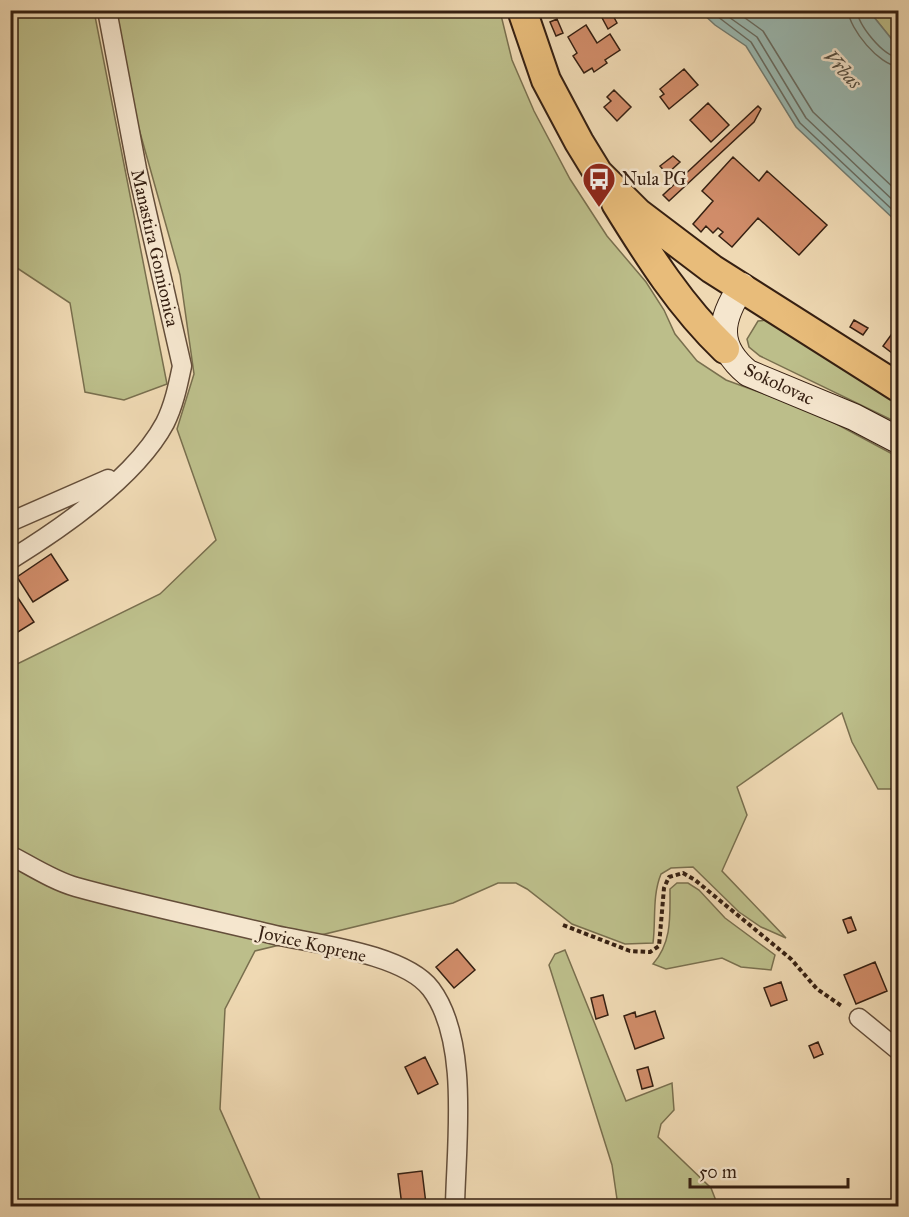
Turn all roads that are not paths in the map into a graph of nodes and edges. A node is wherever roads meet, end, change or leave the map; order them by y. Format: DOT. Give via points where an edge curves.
graph roads {
  1 [pos="107,10"];
  2 [pos="522,10"];
  3 [pos="598,173"];
  4 [pos="742,286"];
  5 [pos="725,349"];
  6 [pos="898,387"];
  7 [pos="898,440"];
  8 [pos="126,471"];
  9 [pos="10,522"];
  10 [pos="10,560"];
  11 [pos="10,855"];
  12 [pos="859,1018"];
  13 [pos="898,1050"];
  14 [pos="455,1206"];
  1 -- 8 [label="street, Manastira Gomionica" via="137,169 182,366 177,395 165,422 148,449"];
  2 -- 3 [label="main road" via="546,80"];
  3 -- 4 [label="main road" via="638,213 712,269"];
  3 -- 5 [label="main road" via="677,295"];
  4 -- 5 [label="main road, Sokolovac" via="728,310"];
  4 -- 6 [label="main road"];
  5 -- 7 [label="main road, Sokolovac" via="748,373 854,417"];
  8 -- 9 [label="street"];
  8 -- 10 [label="street" via="57,531"];
  11 -- 14 [label="street, Jovice Koprene" via="73,886 345,948 412,972 430,988 444,1014 458,1068"];
  12 -- 13 [label="street"];
}
